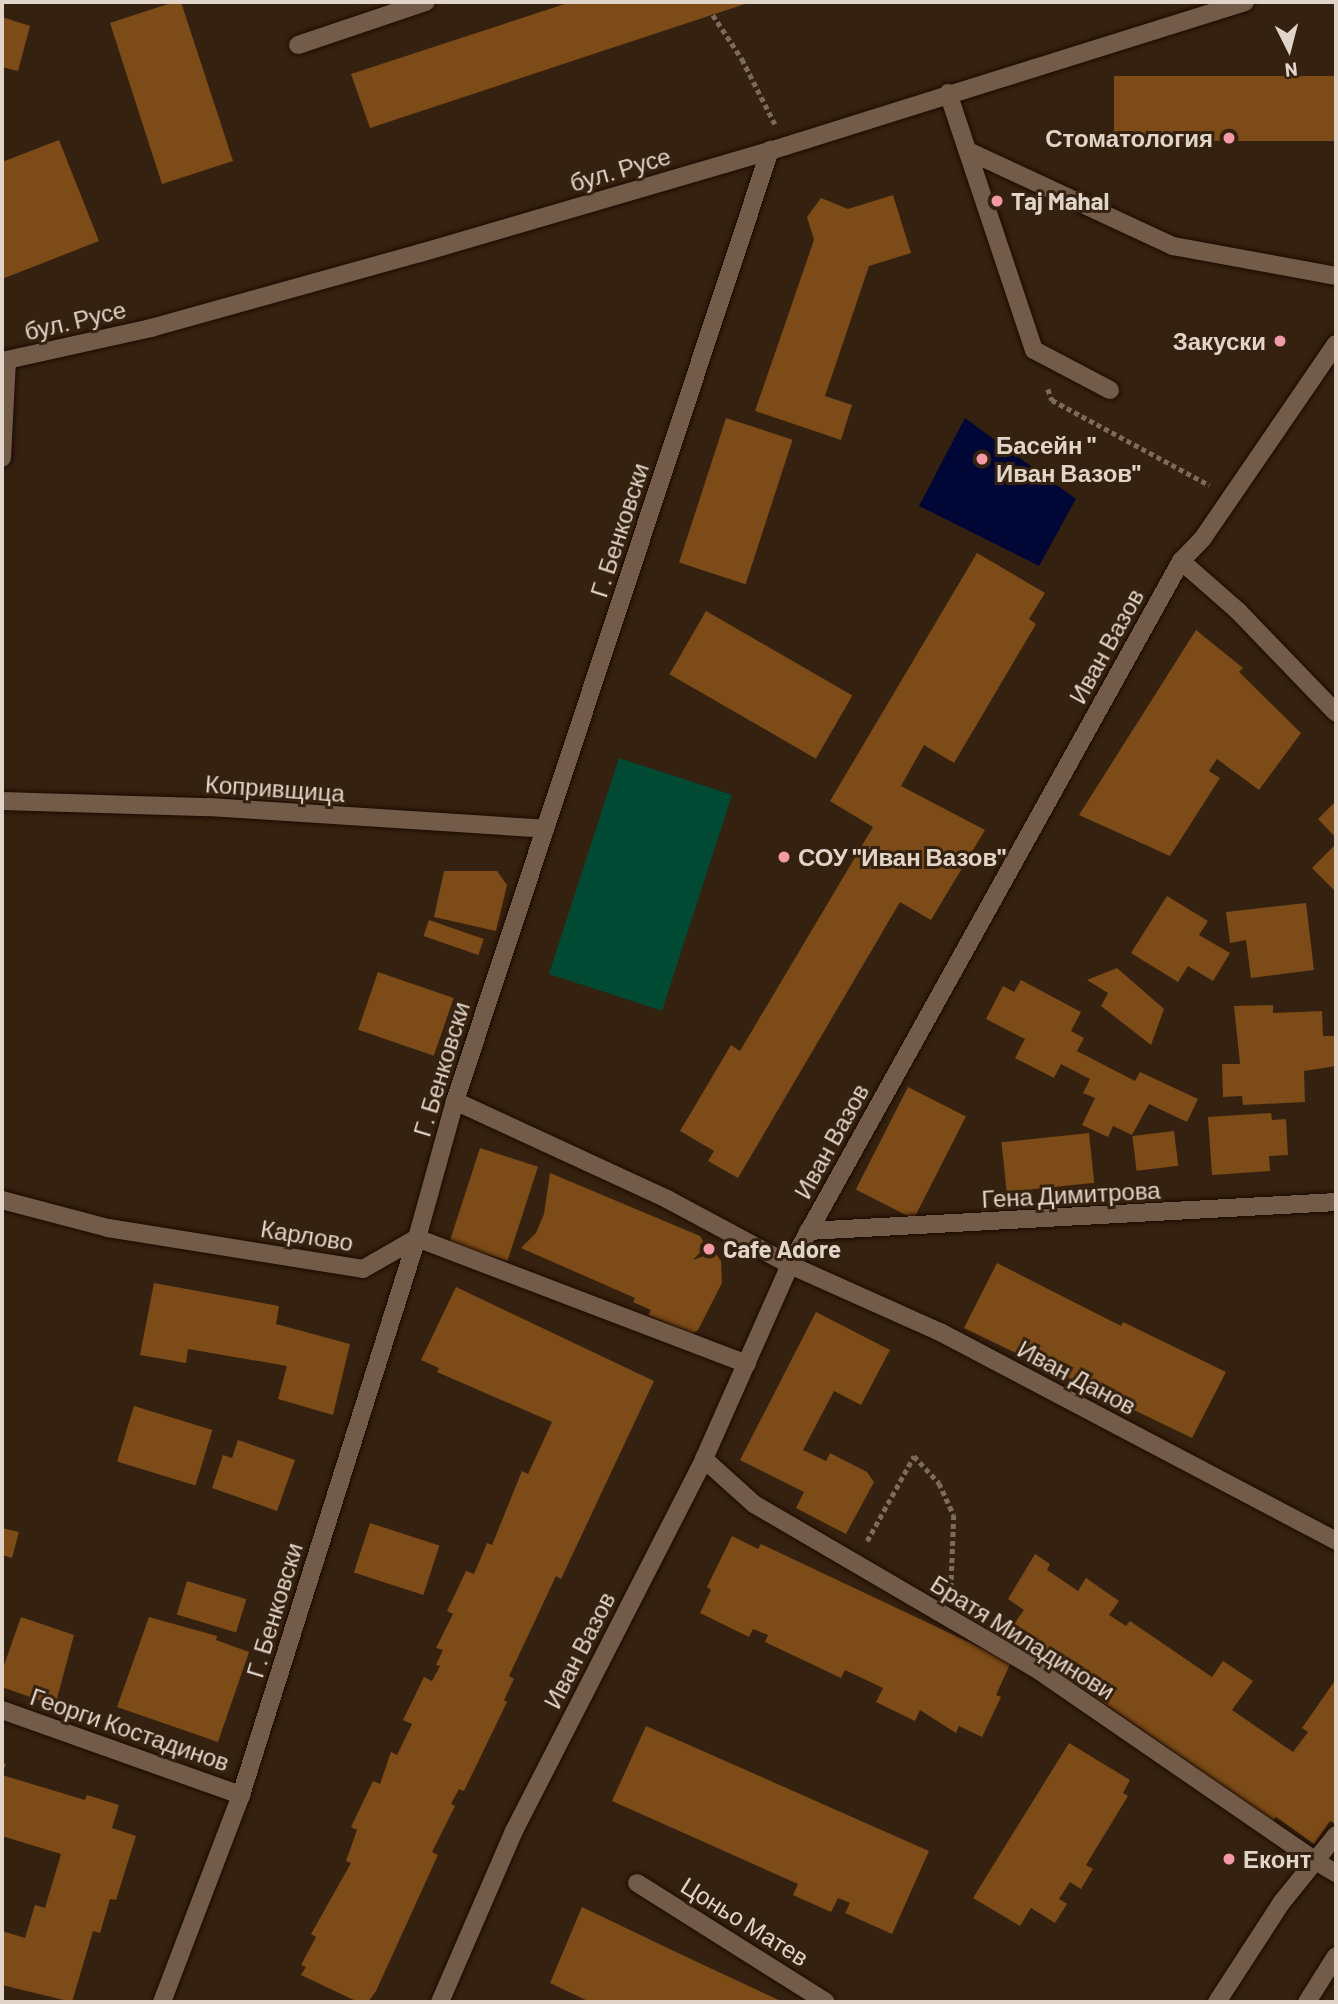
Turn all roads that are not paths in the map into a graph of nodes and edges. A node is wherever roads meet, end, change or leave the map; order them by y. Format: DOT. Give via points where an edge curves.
graph roads {
  1 [pos="426,2"];
  2 [pos="1245,2"];
  3 [pos="298,45"];
  4 [pos="948,93"];
  5 [pos="778,148"];
  6 [pos="968,151"];
  7 [pos="1336,276"];
  8 [pos="1336,344"];
  9 [pos="5,361"];
  10 [pos="1110,390"];
  11 [pos="2,458"];
  12 [pos="1181,561"];
  13 [pos="1336,713"];
  14 [pos="2,800"];
  15 [pos="545,830"];
  16 [pos="455,1101"];
  17 [pos="2,1200"];
  18 [pos="1336,1202"];
  19 [pos="808,1231"];
  20 [pos="417,1238"];
  21 [pos="790,1265"];
  22 [pos="747,1364"];
  23 [pos="704,1459"];
  24 [pos="1336,1541"];
  25 [pos="2,1710"];
  26 [pos="241,1795"];
  27 [pos="1336,1835"];
  28 [pos="1314,1860"];
  29 [pos="1336,1873"];
  30 [pos="637,1883"];
  31 [pos="1336,1956"];
  32 [pos="162,2002"];
  33 [pos="440,2002"];
  34 [pos="826,2002"];
  35 [pos="1217,2002"];
  36 [pos="1307,2002"];
  1 -- 3 [label="street"];
  2 -- 4 [label="street, бул. Русе"];
  4 -- 5 [label="street, бул. Русе"];
  4 -- 6 [label="street"];
  5 -- 9 [label="street, бул. Русе" via="165,324"];
  5 -- 15 [label="street, Г. Бенковски"];
  6 -- 7 [label="street" via="1173,246"];
  6 -- 10 [label="street" via="1034,350"];
  8 -- 12 [label="street, Иван Вазов"];
  9 -- 11 [label="street"];
  12 -- 13 [label="street" via="1238,611"];
  12 -- 19 [label="street, Иван Вазов"];
  14 -- 15 [label="street, Копривщица" via="209,807"];
  15 -- 16 [label="street, Г. Бенковски"];
  16 -- 20 [label="street, Г. Бенковски"];
  16 -- 21 [label="street" via="667,1199"];
  17 -- 20 [label="street, Карлово" via="108,1228 363,1269"];
  18 -- 19 [label="street, Гена Димитрова"];
  19 -- 21 [label="street, Иван Вазов"];
  20 -- 22 [label="street"];
  20 -- 26 [label="street, Г. Бенковски"];
  21 -- 22 [label="street, Иван Вазов"];
  21 -- 24 [label="street, Иван Данов" via="940,1332"];
  22 -- 23 [label="street, Иван Вазов"];
  23 -- 28 [label="street, Братя Миладинови" via="754,1504 1035,1668"];
  23 -- 33 [label="street, Иван Вазов" via="514,1830"];
  25 -- 26 [label="street, Георги Костадинов"];
  26 -- 32 [label="street, Г. Бенковски"];
  27 -- 28 [label="street"];
  28 -- 29 [label="street, Братя Миладинови"];
  28 -- 35 [label="street"];
  30 -- 34 [label="street, Цоньо Матев"];
  31 -- 36 [label="street"];
}
